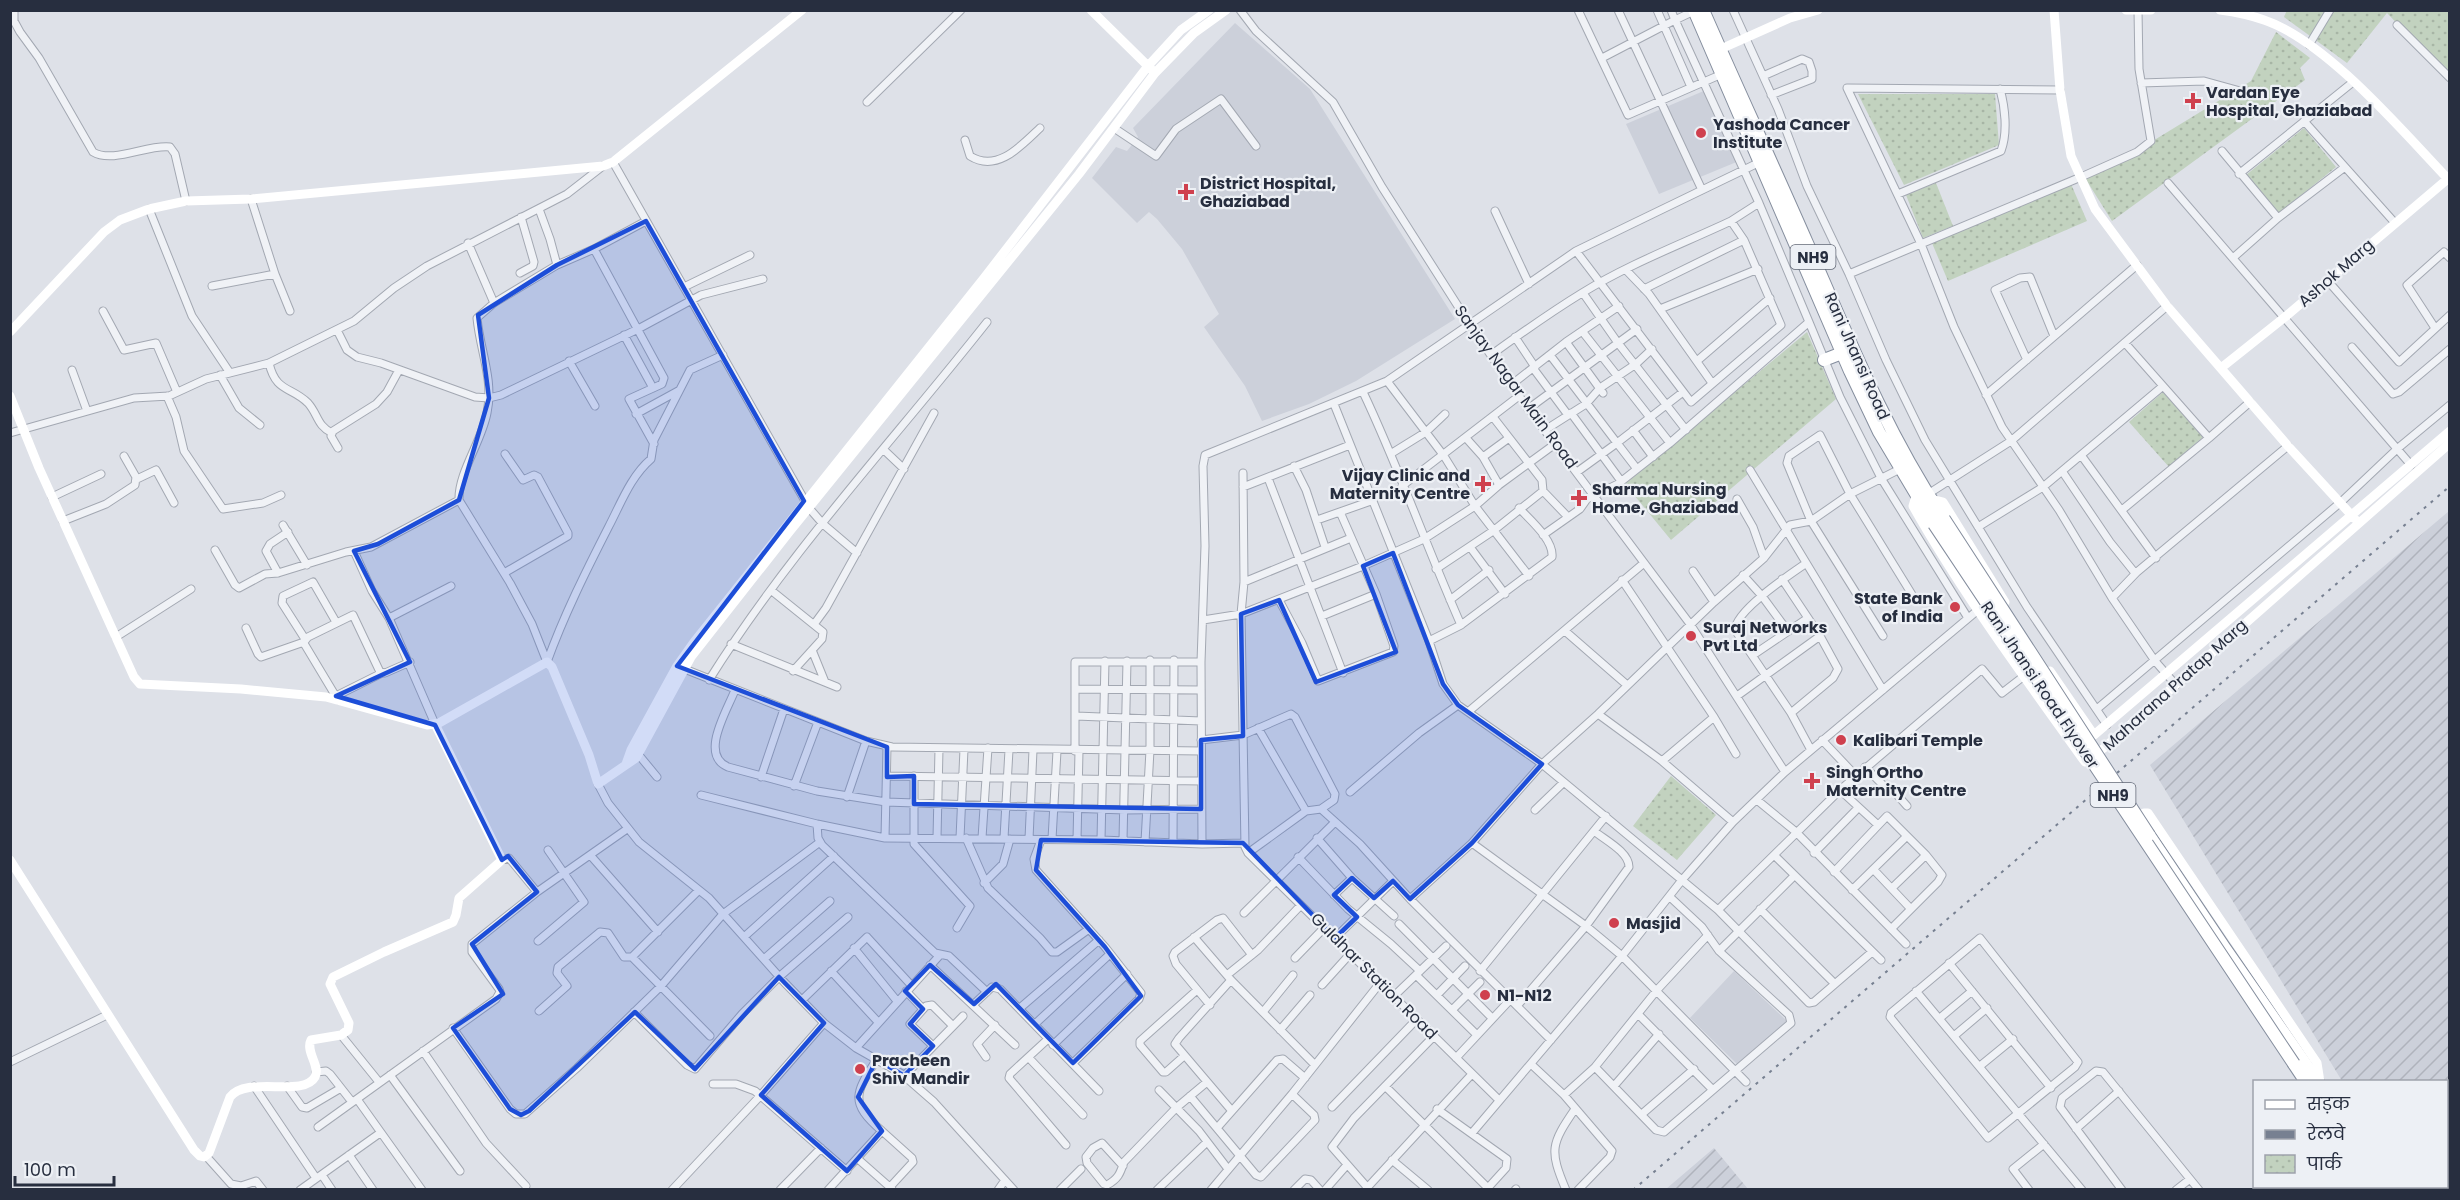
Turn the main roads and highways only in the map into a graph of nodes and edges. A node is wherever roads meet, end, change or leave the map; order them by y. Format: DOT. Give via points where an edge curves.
graph roads {
  1 [pos="1697,11"];
  2 [pos="1716,51"];
  3 [pos="1819,286"];
  4 [pos="1829,307"];
  5 [pos="1842,353"];
  6 [pos="1824,360"];
  7 [pos="1925,496"];
  8 [pos="2299,1063"];
  9 [pos="2305,1080"];
  10 [pos="2317,1080"];
  1 -- 2 [label="highway, Rani Jhansi Road / NH9"];
  2 -- 3 [label="highway, Rani Jhansi Road / NH9"];
  2 -- 3 [label="highway, Rani Jhansi Road / NH9" via="1760,162"];
  3 -- 4 [label="highway, Rani Jhansi Road / NH9"];
  4 -- 5 [label="highway, Rani Jhansi Road / NH9"];
  4 -- 7 [label="highway, Rani Jhansi Road / NH9"];
  5 -- 6 [label="highway"];
  5 -- 7 [label="highway, Rani Jhansi Road / NH9" via="1900,469"];
  7 -- 8 [label="highway, Rani Jhansi Road Flyover / NH9, bridge"];
  8 -- 9 [label="highway, Rani Jhansi Road Flyover / NH9"];
  8 -- 10 [label="highway, Rani Jhansi Road Flyover / NH9"];
}
